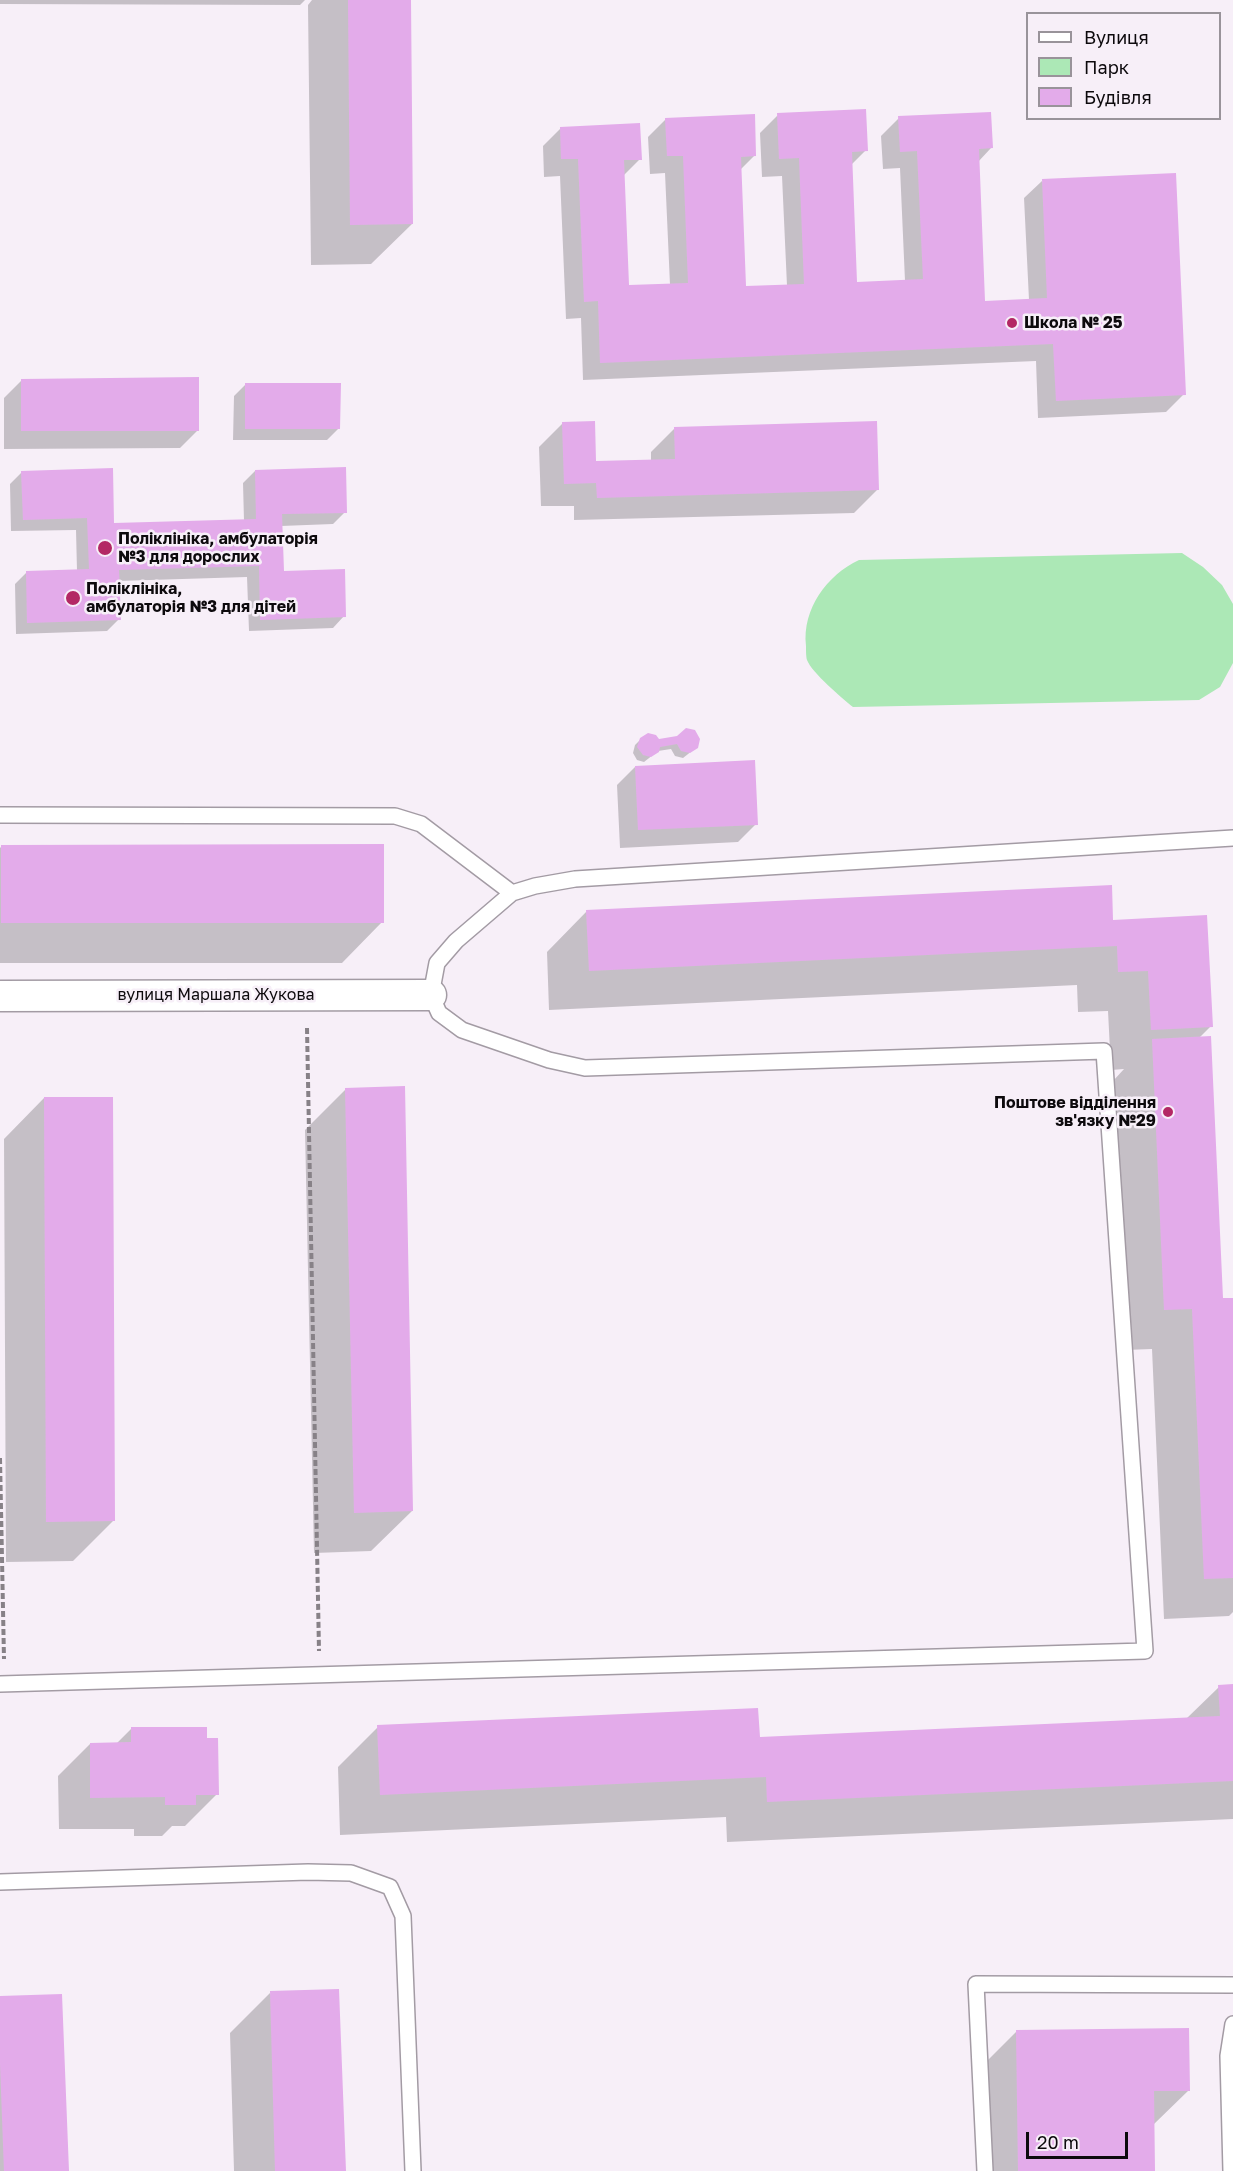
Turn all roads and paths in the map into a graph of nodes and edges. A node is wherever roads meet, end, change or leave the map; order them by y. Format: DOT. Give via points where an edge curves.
graph roads {
  1 [pos="0,815"];
  2 [pos="1233,838"];
  3 [pos="512,893"];
  4 [pos="431,994"];
  5 [pos="306,995"];
  6 [pos="0,996"];
  7 [pos="0,1458"];
  8 [pos="320,1675"];
  9 [pos="2,1684"];
  10 [pos="0,1882"];
  11 [pos="1233,1985"];
  12 [pos="1233,2024"];
  13 [pos="1231,2056"];
  14 [pos="413,2171"];
  15 [pos="985,2171"];
  16 [pos="1231,2171"];
  1 -- 3 [label="lane" via="395,816 421,824"];
  2 -- 3 [label="lane" via="575,879"];
  3 -- 4 [label="lane" via="456,941 437,963"];
  4 -- 5 [label="street, вулиця Маршала Жукова"];
  4 -- 8 [label="lane" via="439,1013 462,1030 585,1068 1104,1052 1145,1651"];
  5 -- 6 [label="street, вулиця Маршала Жукова"];
  5 -- 8 [label="path"];
  7 -- 9 [label="path"];
  8 -- 9 [label="lane"];
  10 -- 14 [label="lane" via="308,1872 351,1873 390,1887 403,1916"];
  11 -- 15 [label="lane" via="976,1984"];
  12 -- 13 [label="lane"];
  13 -- 16 [label="lane"];
}
